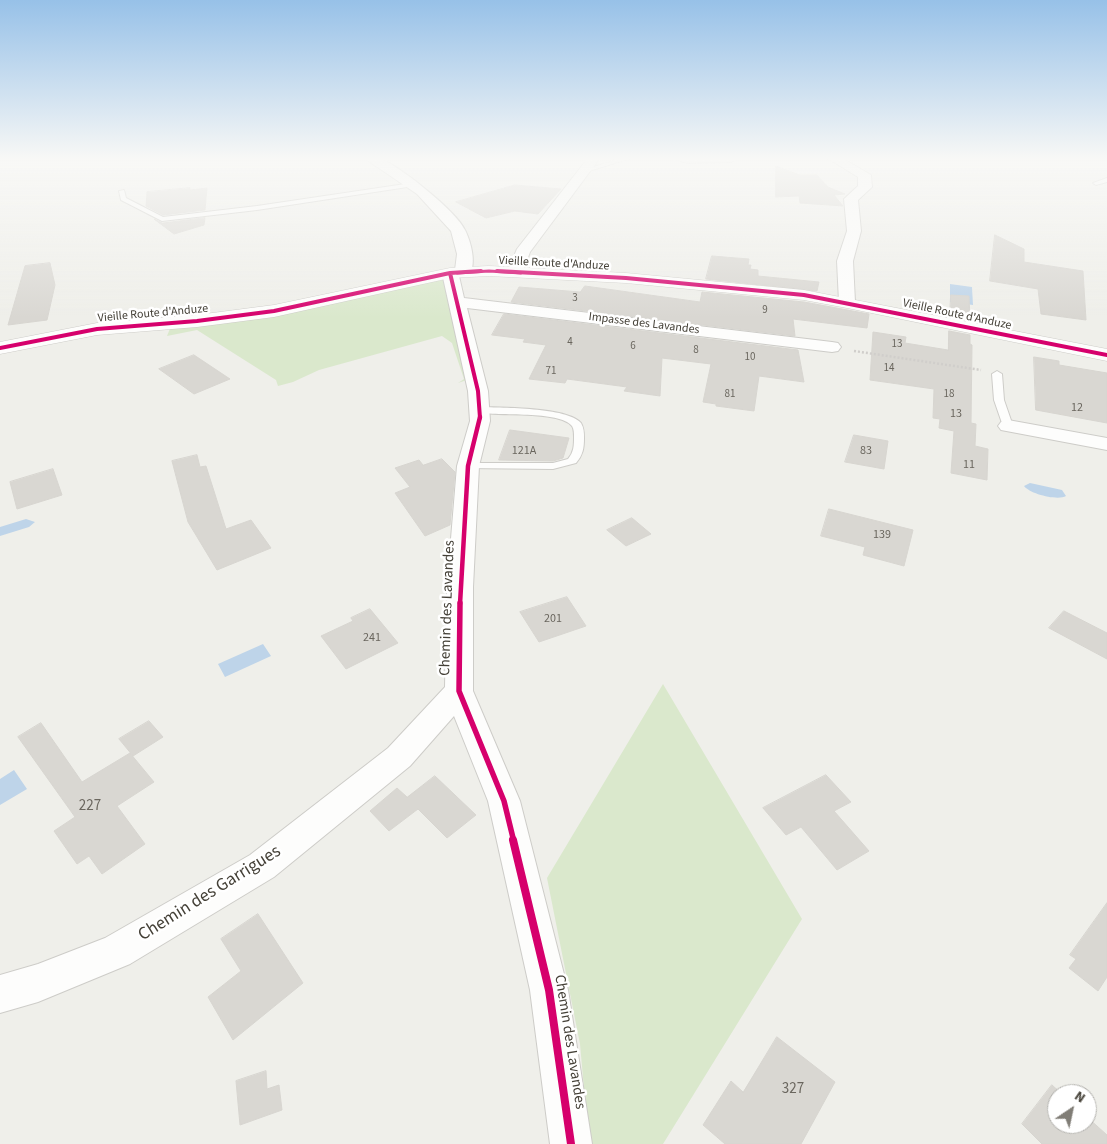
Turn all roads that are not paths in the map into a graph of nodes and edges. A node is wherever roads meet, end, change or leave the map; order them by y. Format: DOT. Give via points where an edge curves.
graph roads {
  1 [pos="147,211"];
  2 [pos="228,211"];
  3 [pos="441,211"];
  4 [pos="553,211"];
  5 [pos="852,211"];
  6 [pos="516,271"];
  7 [pos="456,272"];
  8 [pos="457,302"];
  9 [pos="847,302"];
  10 [pos="832,347"];
  11 [pos="0,348"];
  12 [pos="1107,355"];
  13 [pos="997,374"];
  14 [pos="481,410"];
  15 [pos="1008,426"];
  16 [pos="1107,444"];
  17 [pos="468,466"];
  18 [pos="458,691"];
  19 [pos="0,994"];
  20 [pos="572,1144"];
  1 -- 2 [label="lane" via="162,219"];
  3 -- 7 [label="street, Chemin des Lavandes" via="458,230 464,254"];
  4 -- 6 [label="street" via="522,252"];
  5 -- 9 [label="street" via="854,231 845,261"];
  6 -- 7 [label="street, Vieille Route d'Anduze"];
  6 -- 9 [label="street, Vieille Route d'Anduze" via="680,282"];
  7 -- 8 [label="street, Chemin des Lavandes"];
  7 -- 11 [label="street, Vieille Route d'Anduze" via="274,311 97,329"];
  8 -- 10 [label="street, Impasse des Lavandes"];
  8 -- 14 [label="street, Chemin des Lavandes"];
  9 -- 12 [label="street, Vieille Route d'Anduze"];
  13 -- 15 [label="lane" via="998,400"];
  14 -- 17 [label="street, Chemin des Lavandes"];
  14 -- 17 [label="lane" via="555,415 568,419 578,428 579,451 572,461 553,466"];
  15 -- 16 [label="street"];
  17 -- 18 [label="street, Chemin des Lavandes" via="460,587"];
  18 -- 19 [label="street, Chemin des Garrigues" via="399,757 262,866 117,951 38,983"];
  18 -- 20 [label="street, Chemin des Lavandes" via="504,801 549,990"];
}
